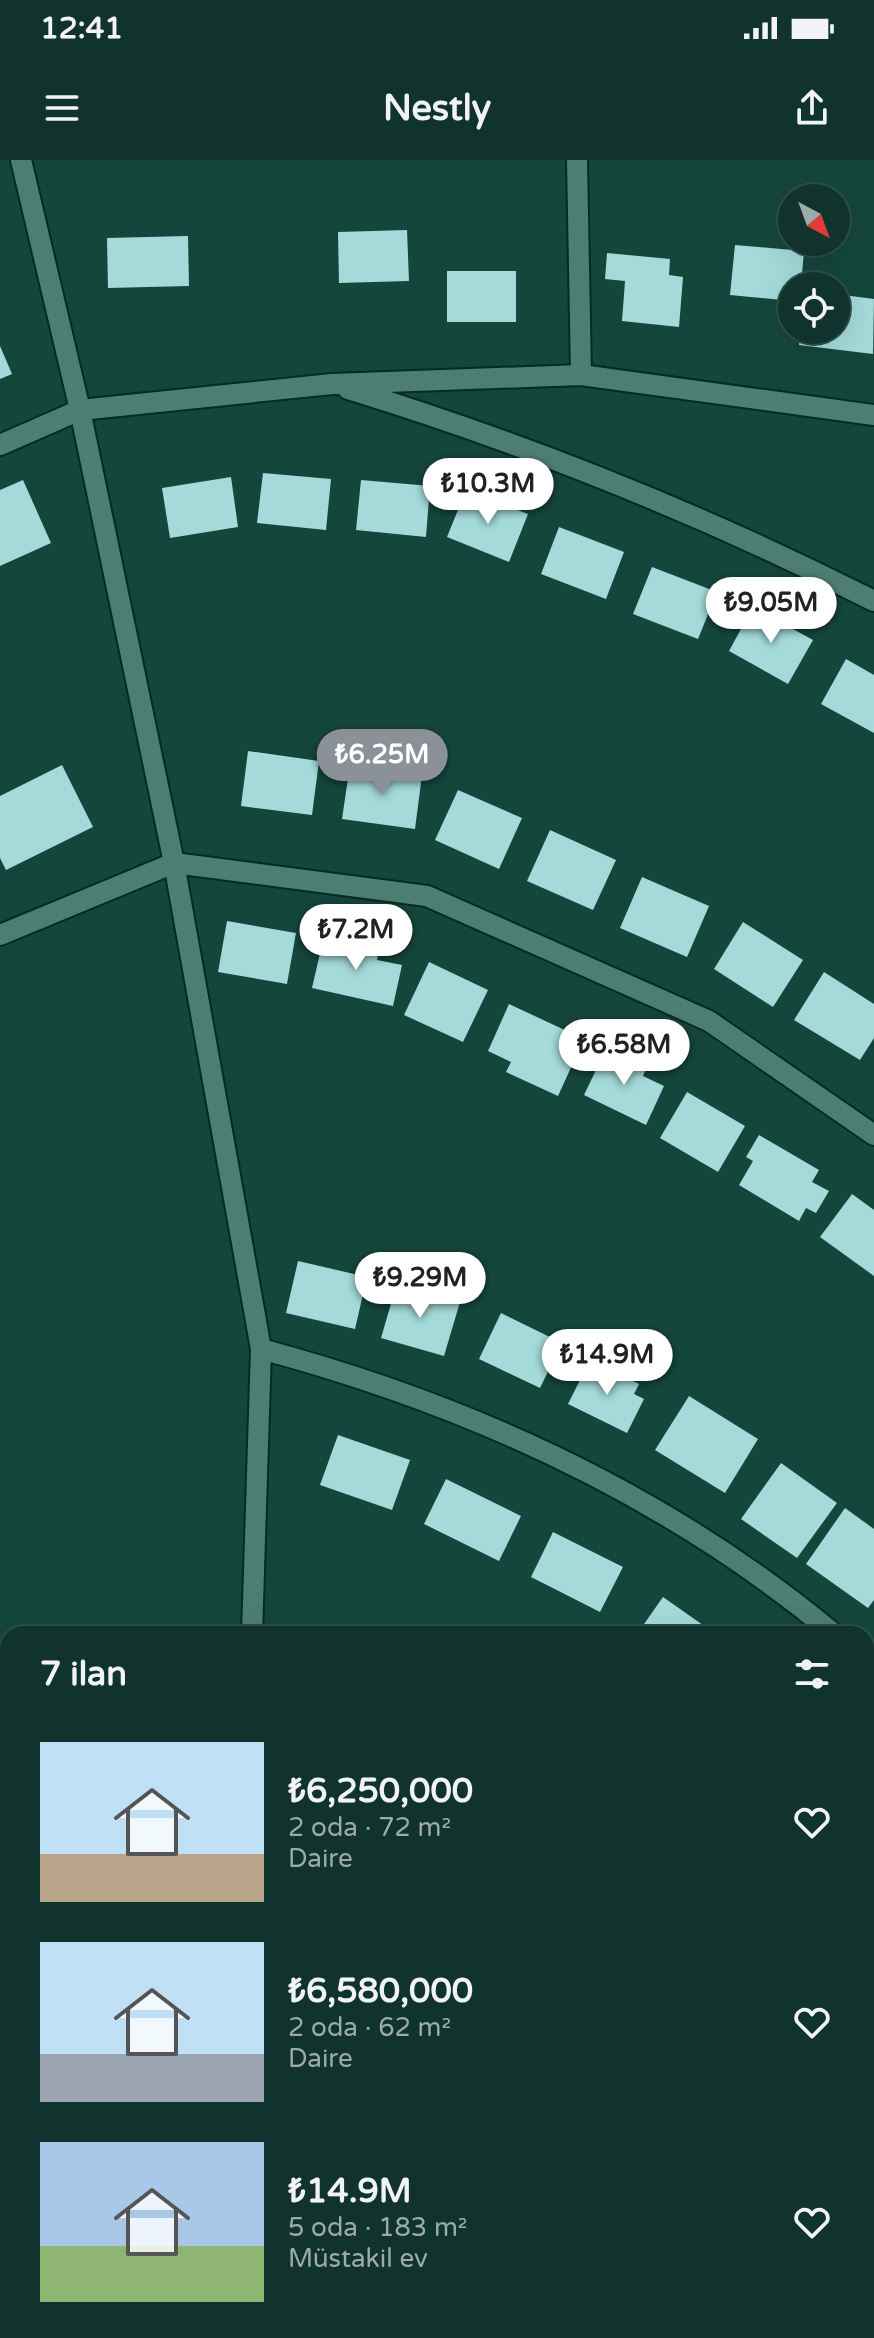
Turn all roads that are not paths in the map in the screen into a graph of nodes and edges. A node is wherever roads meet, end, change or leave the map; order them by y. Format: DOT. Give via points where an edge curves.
graph roads {
  1 [pos="21,160"];
  2 [pos="577,160"];
  3 [pos="581,375"];
  4 [pos="332,384"];
  5 [pos="80,410"];
  6 [pos="874,415"];
  7 [pos="0,445"];
  8 [pos="874,601"];
  9 [pos="174,863"];
  10 [pos="0,935"];
  11 [pos="874,1135"];
  12 [pos="261,1349"];
  13 [pos="252,1626"];
  14 [pos="823,1626"];
  1 -- 5 [label="street"];
  2 -- 3 [label="street"];
  3 -- 4 [label="street"];
  3 -- 6 [label="street"];
  4 -- 5 [label="street"];
  4 -- 8 [label="street" via="434,415 634,489"];
  5 -- 7 [label="street"];
  5 -- 9 [label="street"];
  9 -- 10 [label="street"];
  9 -- 11 [label="street" via="427,896 709,1021"];
  9 -- 12 [label="street"];
  12 -- 13 [label="street"];
  12 -- 14 [label="street" via="397,1389 490,1425 592,1474 739,1562"];
}
